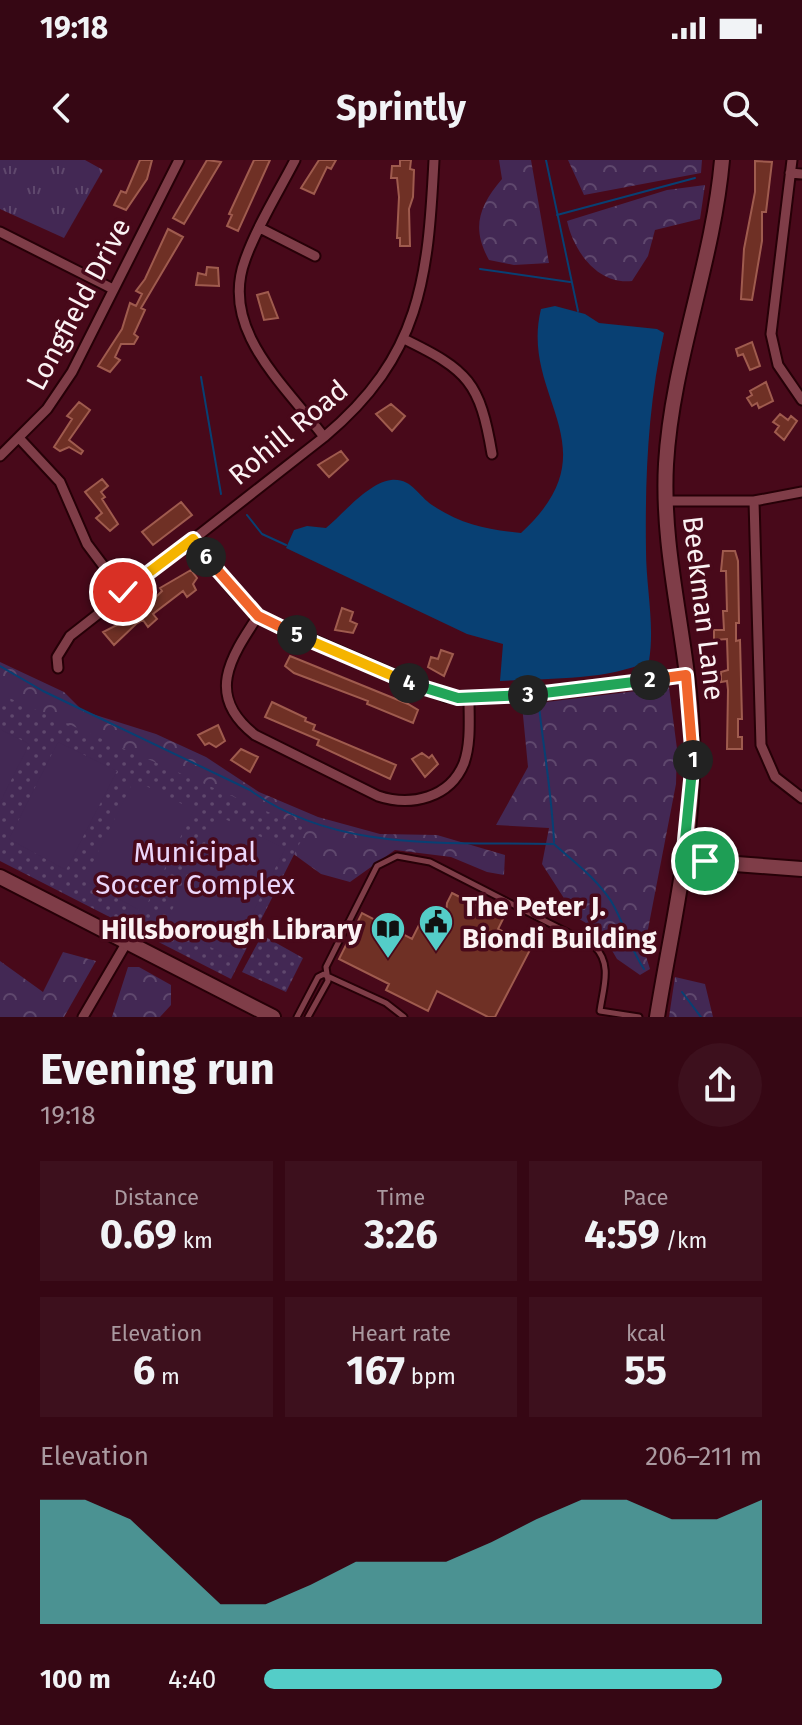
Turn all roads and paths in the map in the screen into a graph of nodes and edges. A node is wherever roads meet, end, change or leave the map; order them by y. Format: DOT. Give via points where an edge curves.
graph roads {
  1 [pos="179,160"];
  2 [pos="295,160"];
  3 [pos="434,160"];
  4 [pos="722,160"];
  5 [pos="792,160"];
  6 [pos="790,173"];
  7 [pos="802,174"];
  8 [pos="260,228"];
  9 [pos="0,232"];
  10 [pos="315,256"];
  11 [pos="113,289"];
  12 [pos="404,339"];
  13 [pos="802,400"];
  14 [pos="324,437"];
  15 [pos="20,439"];
  16 [pos="492,454"];
  17 [pos="0,456"];
  18 [pos="802,492"];
  19 [pos="665,501"];
  20 [pos="754,501"];
  21 [pos="193,539"];
  22 [pos="123,592"];
  23 [pos="258,616"];
  24 [pos="58,668"];
  25 [pos="686,675"];
  26 [pos="469,699"];
  27 [pos="802,798"];
  28 [pos="683,860"];
  29 [pos="802,869"];
  30 [pos="0,877"];
  31 [pos="127,942"];
  32 [pos="324,974"];
  33 [pos="83,1017"];
  34 [pos="273,1017"];
  35 [pos="297,1017"];
  36 [pos="308,1017"];
  37 [pos="404,1017"];
  38 [pos="639,1017"];
  39 [pos="657,1017"];
  1 -- 11 [label="street, Longfield Drive"];
  2 -- 8 [label="street"];
  3 -- 12 [label="street, Rohill Road" via="428,259"];
  4 -- 19 [label="street, Beekman Lane" via="715,224 673,409"];
  5 -- 6 [label="street"];
  6 -- 7 [label="street"];
  6 -- 13 [label="street" via="771,334 778,365"];
  8 -- 10 [label="street"];
  8 -- 14 [label="street" via="238,287 244,328"];
  9 -- 11 [label="street"];
  11 -- 15 [label="street, Longfield Drive" via="60,391"];
  12 -- 14 [label="street, Rohill Road" via="370,392"];
  12 -- 16 [label="street" via="445,358 466,377 484,410"];
  14 -- 21 [label="street, Rohill Road"];
  15 -- 17 [label="street, Longfield Drive"];
  15 -- 22 [label="street" via="60,482 87,544"];
  18 -- 20 [label="street"];
  19 -- 20 [label="street"];
  19 -- 25 [label="street, Beekman Lane" via="670,578"];
  20 -- 27 [label="street" via="761,745 775,777"];
  21 -- 22 [label="street, Rohill Road"];
  21 -- 23 [label="street"];
  22 -- 24 [label="street, Rohill Road" via="70,636 57,657"];
  23 -- 26 [label="street" via="430,692"];
  23 -- 26 [label="street" via="236,648 227,673 229,699 239,720 255,735 378,796 421,800 447,786 464,763"];
  25 -- 26 [label="street"];
  25 -- 28 [label="street, Beekman Lane" via="693,787"];
  28 -- 29 [label="street"];
  28 -- 39 [label="street, Beekman Lane"];
  30 -- 31 [label="street"];
  31 -- 33 [label="street"];
  31 -- 34 [label="street"];
  32 -- 35 [label="lane"];
  32 -- 36 [label="lane" via="328,981"];
  32 -- 37 [label="lane"];
  32 -- 38 [label="lane" via="377,866 397,856 413,856 594,946 606,969 600,1011"];
}
